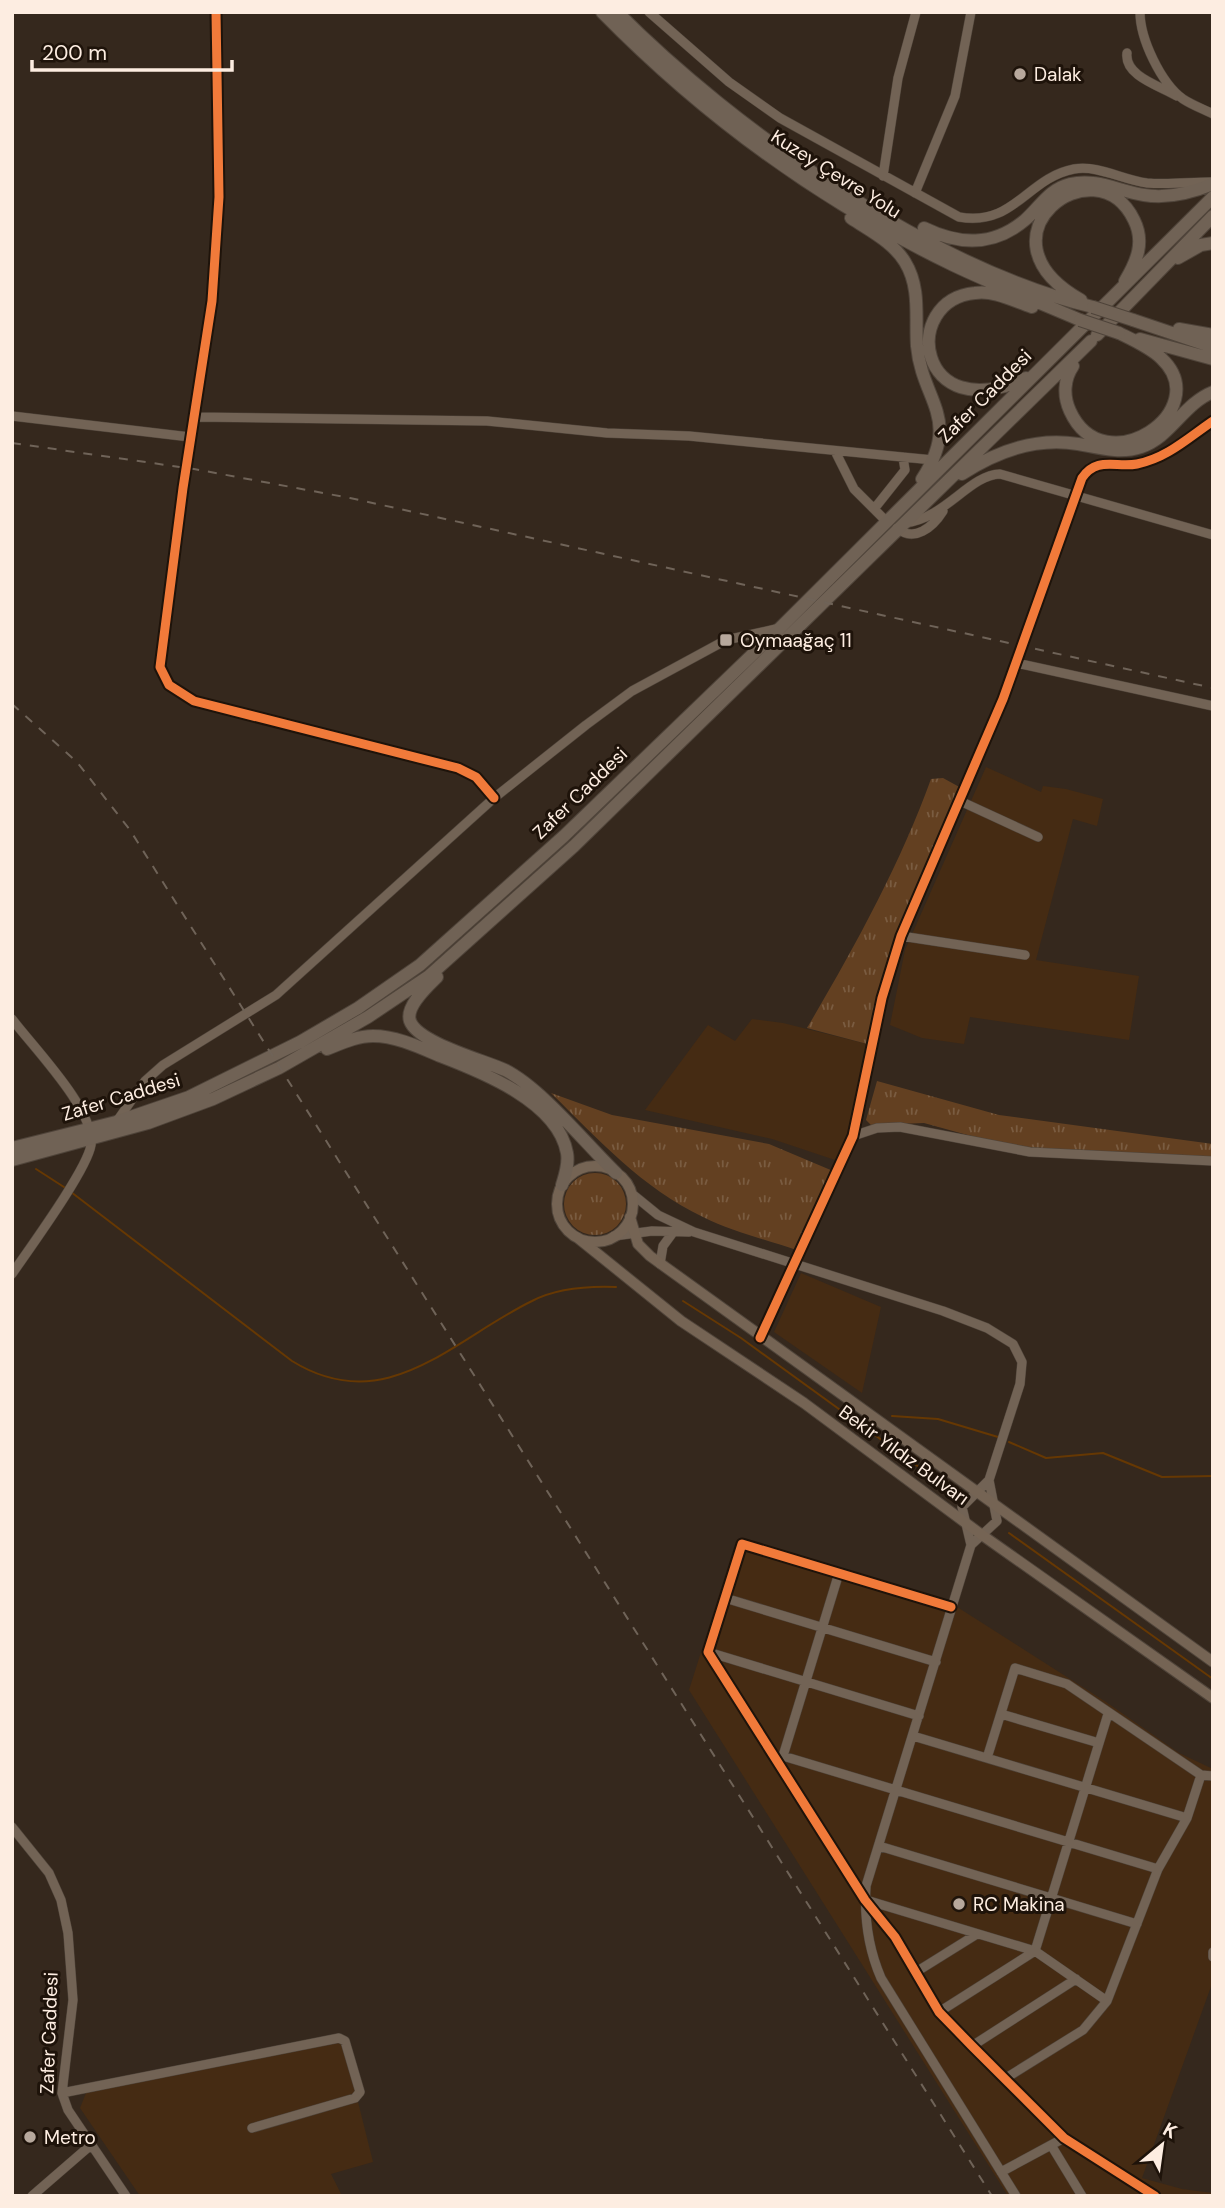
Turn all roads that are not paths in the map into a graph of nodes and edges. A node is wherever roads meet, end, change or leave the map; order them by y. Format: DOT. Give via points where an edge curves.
graph roads {
  1 [pos="216,12"];
  2 [pos="602,12"];
  3 [pos="617,12"];
  4 [pos="649,12"];
  5 [pos="916,12"];
  6 [pos="971,12"];
  7 [pos="1140,12"];
  8 [pos="1127,53"];
  9 [pos="1181,98"];
  10 [pos="1213,114"];
  11 [pos="731,127"];
  12 [pos="802,164"];
  13 [pos="883,176"];
  14 [pos="1213,183"];
  15 [pos="915,194"];
  16 [pos="1213,197"];
  17 [pos="1213,216"];
  18 [pos="1213,243"];
  19 [pos="1158,272"];
  20 [pos="1111,302"];
  21 [pos="1093,307"];
  22 [pos="1080,320"];
  23 [pos="1133,320"];
  24 [pos="1119,333"];
  25 [pos="1213,335"];
  26 [pos="1091,341"];
  27 [pos="1213,347"];
  28 [pos="1213,359"];
  29 [pos="1034,374"];
  30 [pos="1213,392"];
  31 [pos="12,416"];
  32 [pos="194,417"];
  33 [pos="1213,421"];
  34 [pos="190,437"];
  35 [pos="835,450"];
  36 [pos="903,457"];
  37 [pos="933,460"];
  38 [pos="1075,495"];
  39 [pos="910,497"];
  40 [pos="930,497"];
  41 [pos="874,509"];
  42 [pos="895,524"];
  43 [pos="1213,535"];
  44 [pos="780,628"];
  45 [pos="1016,663"];
  46 [pos="1213,706"];
  47 [pos="494,798"];
  48 [pos="960,800"];
  49 [pos="1038,837"];
  50 [pos="481,931"];
  51 [pos="901,936"];
  52 [pos="1025,955"];
  53 [pos="12,1019"];
  54 [pos="313,1049"];
  55 [pos="116,1122"];
  56 [pos="90,1134"];
  57 [pos="853,1136"];
  58 [pos="22,1150"];
  59 [pos="12,1160"];
  60 [pos="1213,1161"];
  61 [pos="616,1173"];
  62 [pos="562,1185"];
  63 [pos="631,1192"];
  64 [pos="630,1217"];
  65 [pos="674,1231"];
  66 [pos="694,1232"];
  67 [pos="633,1233"];
  68 [pos="614,1236"];
  69 [pos="578,1238"];
  70 [pos="660,1264"];
  71 [pos="797,1264"];
  72 [pos="12,1274"];
  73 [pos="760,1338"];
  74 [pos="989,1480"];
  75 [pos="975,1492"];
  76 [pos="996,1507"];
  77 [pos="963,1521"];
  78 [pos="982,1535"];
  79 [pos="971,1545"];
  80 [pos="839,1573"];
  81 [pos="725,1598"];
  82 [pos="951,1607"];
  83 [pos="822,1628"];
  84 [pos="708,1652"];
  85 [pos="936,1662"];
  86 [pos="1213,1662"];
  87 [pos="806,1682"];
  88 [pos="1213,1698"];
  89 [pos="1001,1714"];
  90 [pos="1108,1714"];
  91 [pos="919,1716"];
  92 [pos="913,1736"];
  93 [pos="1100,1743"];
  94 [pos="780,1758"];
  95 [pos="987,1758"];
  96 [pos="1201,1775"];
  97 [pos="1213,1776"];
  98 [pos="1086,1788"];
  99 [pos="896,1790"];
  100 [pos="1187,1818"];
  101 [pos="12,1827"];
  102 [pos="1069,1842"];
  103 [pos="879,1846"];
  104 [pos="1158,1869"];
  105 [pos="1052,1898"];
  106 [pos="865,1900"];
  107 [pos="1137,1924"];
  108 [pos="977,1934"];
  109 [pos="1035,1951"];
  110 [pos="916,1972"];
  111 [pos="1076,1979"];
  112 [pos="1107,2001"];
  113 [pos="939,2012"];
  114 [pos="972,2046"];
  115 [pos="1006,2078"];
  116 [pos="62,2093"];
  117 [pos="252,2128"];
  118 [pos="1064,2138"];
  119 [pos="92,2144"];
  120 [pos="1051,2145"];
  121 [pos="1001,2172"];
  122 [pos="32,2196"];
  123 [pos="126,2196"];
  124 [pos="1016,2196"];
  125 [pos="1082,2196"];
  126 [pos="1155,2196"];
  1 -- 32 [label="street" via="219,197 212,301"];
  2 -- 11 [label="highway, Kuzey Çevre Yolu" via="675,82"];
  3 -- 12 [label="highway, Kuzey Çevre Yolu" via="736,117"];
  4 -- 13 [label="street" via="762,106"];
  5 -- 13 [label="street" via="898,78"];
  6 -- 15 [label="street" via="955,96"];
  7 -- 9 [label="street" via="1146,45"];
  8 -- 9 [label="street" via="1131,70"];
  9 -- 10 [label="street"];
  11 -- 22 [label="highway, Kuzey Çevre Yolu" via="793,173 906,241"];
  11 -- 37 [label="highway" via="792,178 885,242 906,264 916,294 919,359 939,415"];
  12 -- 14 [label="highway" via="926,230 968,242 1006,232 1051,193 1082,181 1147,196 1170,196"];
  12 -- 21 [label="highway, Kuzey Çevre Yolu" via="958,254 1062,299"];
  13 -- 15 [label="street"];
  14 -- 15 [label="street" via="1146,183 1075,169 1050,178 1006,211 975,219 952,214"];
  16 -- 20 [label="highway"];
  17 -- 19 [label="highway"];
  18 -- 19 [label="highway" via="1201,245"];
  19 -- 26 [label="highway"];
  20 -- 21 [label="highway" via="1137,259 1138,230 1127,208 1111,196 1096,191 1070,193 1053,204 1039,224 1039,259 1054,284"];
  20 -- 29 [label="highway, Zafer Caddesi"];
  21 -- 23 [label="highway, bridge"];
  22 -- 24 [label="highway, bridge"];
  22 -- 29 [label="highway" via="975,292 946,305 934,322 928,341 930,360 947,382 978,390 1013,384"];
  23 -- 25 [label="highway"];
  23 -- 27 [label="highway"];
  24 -- 26 [label="highway" via="1162,358 1174,378 1174,398 1166,417 1153,432 1135,440 1096,438 1081,428 1070,412 1067,378"];
  24 -- 28 [label="highway"];
  26 -- 40 [label="highway, Zafer Caddesi"];
  29 -- 39 [label="highway, Zafer Caddesi"];
  30 -- 40 [label="highway" via="1192,403 1159,438 1144,447 1111,450 1031,443 987,458"];
  31 -- 34 [label="street"];
  32 -- 34 [label="street"];
  32 -- 35 [label="street" via="487,421"];
  33 -- 38 [label="street" via="1157,458 1134,465 1093,467"];
  34 -- 47 [label="street" via="159,657 169,685 194,701 458,768 476,778"];
  35 -- 36 [label="street"];
  35 -- 41 [label="street" via="854,489"];
  36 -- 37 [label="street"];
  36 -- 41 [label="street" via="905,470"];
  37 -- 39 [label="highway"];
  38 -- 42 [label="street" via="995,474 982,478 921,532 906,534"];
  38 -- 43 [label="street"];
  38 -- 45 [label="street"];
  39 -- 42 [label="highway, Zafer Caddesi"];
  40 -- 42 [label="highway, Zafer Caddesi"];
  41 -- 42 [label="street"];
  42 -- 44 [label="highway, Zafer Caddesi"];
  42 -- 50 [label="highway, Zafer Caddesi" via="574,846"];
  44 -- 47 [label="street" via="726,640 632,691"];
  44 -- 55 [label="highway, Zafer Caddesi" via="555,845 420,965 358,1008 263,1062 189,1097"];
  45 -- 46 [label="street"];
  45 -- 48 [label="street"];
  47 -- 55 [label="street" via="276,995 163,1065 145,1081"];
  48 -- 49 [label="street"];
  48 -- 51 [label="street"];
  50 -- 54 [label="highway, Zafer Caddesi" via="429,976"];
  50 -- 61 [label="highway" via="422,992 410,1014 411,1022 421,1036 516,1077"];
  51 -- 52 [label="street"];
  51 -- 57 [label="street"];
  53 -- 56 [label="street" via="82,1110"];
  54 -- 56 [label="highway, Zafer Caddesi" via="213,1099 148,1123"];
  54 -- 62 [label="highway" via="322,1051 350,1039 393,1038 503,1082 557,1129 568,1156"];
  55 -- 56 [label="highway, Zafer Caddesi"];
  56 -- 58 [label="highway, Zafer Caddesi"];
  56 -- 72 [label="street, Zafer Caddesi" via="91,1147 71,1183"];
  57 -- 60 [label="street" via="900,1126 1030,1152"];
  57 -- 71 [label="street"];
  58 -- 59 [label="highway, Zafer Caddesi"];
  61 -- 62 [label="main road" via="605,1167 586,1167"];
  61 -- 63 [label="main road"];
  62 -- 69 [label="main road" via="558,1215"];
  63 -- 64 [label="main road"];
  63 -- 66 [label="street" via="659,1214"];
  64 -- 67 [label="main road, Bekir Yıldız Bulvarı"];
  64 -- 68 [label="main road"];
  65 -- 66 [label="street"];
  65 -- 67 [label="street"];
  65 -- 70 [label="street" via="663,1246"];
  66 -- 71 [label="street"];
  67 -- 68 [label="street"];
  67 -- 70 [label="main road, Bekir Yıldız Bulvarı"];
  68 -- 69 [label="main road" via="597,1241"];
  69 -- 77 [label="main road, Bekir Yıldız Bulvarı" via="681,1321 804,1403"];
  70 -- 73 [label="main road, Bekir Yıldız Bulvarı"];
  71 -- 73 [label="street"];
  71 -- 74 [label="street" via="954,1315 1013,1344 1022,1362 1021,1379"];
  73 -- 75 [label="main road, Bekir Yıldız Bulvarı"];
  74 -- 75 [label="street"];
  74 -- 76 [label="street"];
  75 -- 76 [label="main road, Bekir Yıldız Bulvarı"];
  75 -- 77 [label="street" via="962,1507"];
  76 -- 78 [label="street" via="997,1521"];
  76 -- 86 [label="main road, Bekir Yıldız Bulvarı"];
  77 -- 78 [label="main road, Bekir Yıldız Bulvarı"];
  77 -- 79 [label="street"];
  78 -- 79 [label="street"];
  78 -- 88 [label="main road, Bekir Yıldız Bulvarı"];
  79 -- 82 [label="street"];
  80 -- 81 [label="street" via="742,1544"];
  80 -- 82 [label="street"];
  80 -- 83 [label="street"];
  81 -- 83 [label="street"];
  81 -- 84 [label="street"];
  82 -- 85 [label="street"];
  83 -- 85 [label="street"];
  83 -- 87 [label="street"];
  84 -- 87 [label="street"];
  84 -- 94 [label="street"];
  85 -- 91 [label="street"];
  87 -- 91 [label="street"];
  87 -- 94 [label="street"];
  89 -- 90 [label="street" via="1015,1668 1067,1684"];
  89 -- 93 [label="street"];
  89 -- 95 [label="street"];
  90 -- 93 [label="street"];
  90 -- 96 [label="street"];
  91 -- 92 [label="street"];
  92 -- 95 [label="street"];
  92 -- 99 [label="street"];
  93 -- 98 [label="street"];
  94 -- 99 [label="street"];
  94 -- 106 [label="street"];
  95 -- 98 [label="street"];
  96 -- 97 [label="street"];
  96 -- 100 [label="street"];
  98 -- 100 [label="street"];
  98 -- 102 [label="street"];
  99 -- 102 [label="street"];
  99 -- 103 [label="street"];
  100 -- 104 [label="street"];
  101 -- 116 [label="street, Zafer Caddesi" via="48,1873 61,1899 68,1933 73,2000"];
  102 -- 104 [label="street"];
  102 -- 105 [label="street"];
  103 -- 105 [label="street"];
  103 -- 106 [label="street"];
  104 -- 107 [label="street"];
  105 -- 107 [label="street"];
  105 -- 109 [label="street"];
  106 -- 108 [label="street"];
  106 -- 110 [label="street"];
  106 -- 121 [label="street" via="869,1943 881,1978"];
  107 -- 112 [label="street"];
  108 -- 109 [label="street"];
  108 -- 110 [label="street"];
  109 -- 111 [label="street"];
  109 -- 113 [label="street"];
  110 -- 113 [label="street"];
  111 -- 112 [label="street"];
  111 -- 114 [label="street"];
  112 -- 115 [label="street" via="1083,2029"];
  113 -- 114 [label="street"];
  114 -- 115 [label="street"];
  115 -- 118 [label="street"];
  116 -- 117 [label="street" via="339,2038 345,2041 360,2092 355,2098"];
  116 -- 119 [label="street, Zafer Caddesi"];
  118 -- 120 [label="street"];
  118 -- 126 [label="street"];
  119 -- 122 [label="street"];
  119 -- 123 [label="street, Zafer Caddesi"];
  120 -- 121 [label="street"];
  120 -- 125 [label="street"];
  121 -- 124 [label="street"];
}
